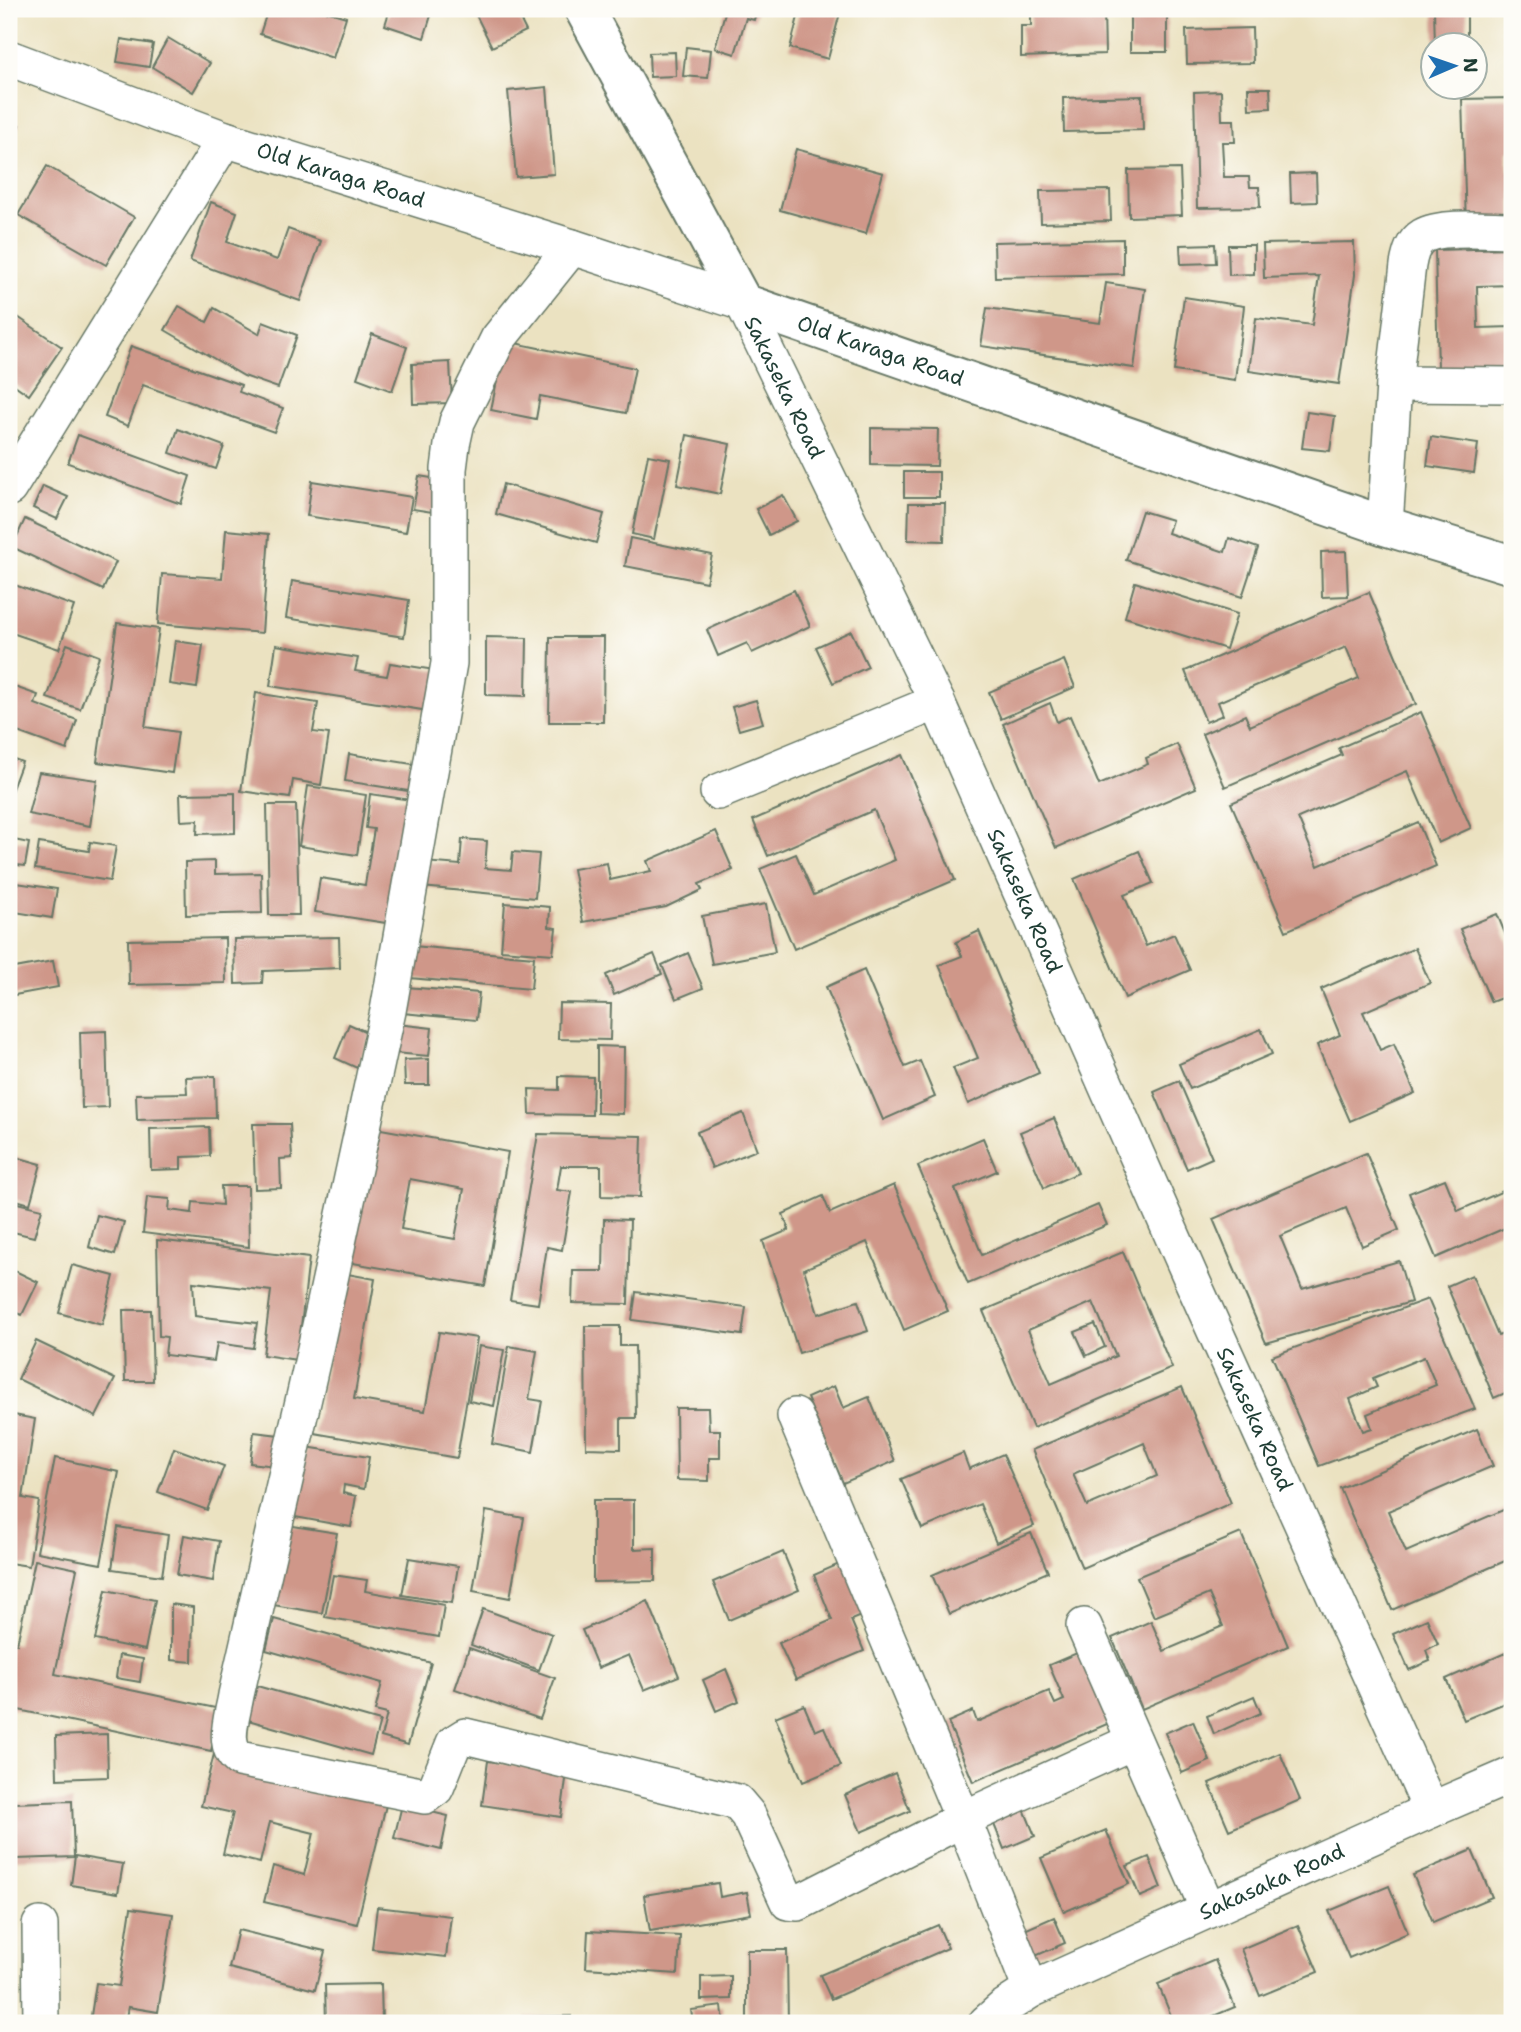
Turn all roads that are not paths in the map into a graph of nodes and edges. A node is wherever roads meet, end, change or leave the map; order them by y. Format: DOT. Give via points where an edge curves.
graph roads {
  1 [pos="584,9"];
  2 [pos="9,58"];
  3 [pos="225,139"];
  4 [pos="1512,230"];
  5 [pos="572,247"];
  6 [pos="743,303"];
  7 [pos="1394,384"];
  8 [pos="1512,385"];
  9 [pos="9,488"];
  10 [pos="1385,526"];
  11 [pos="1512,565"];
  12 [pos="937,702"];
  13 [pos="718,792"];
  14 [pos="794,1416"];
  15 [pos="1084,1626"];
  16 [pos="1134,1741"];
  17 [pos="1512,1775"];
  18 [pos="1431,1810"];
  19 [pos="963,1819"];
  20 [pos="1208,1909"];
  21 [pos="40,1925"];
  22 [pos="1031,1990"];
  23 [pos="41,2023"];
  24 [pos="986,2023"];
  1 -- 6 [label="street, Sakaseka Road"];
  2 -- 3 [label="street, Old Karaga Road"];
  3 -- 5 [label="street, Old Karaga Road"];
  3 -- 9 [label="street"];
  4 -- 7 [label="street" via="1440,230 1421,237 1411,249"];
  5 -- 6 [label="street, Old Karaga Road"];
  5 -- 19 [label="street" via="498,339 454,433 449,469 449,663 388,1011 236,1695 229,1744 239,1759 425,1796 436,1788 454,1743 465,1736 737,1802 748,1815 788,1902 798,1903"];
  6 -- 10 [label="street, Old Karaga Road"];
  6 -- 12 [label="street, Sakaseka Road"];
  7 -- 8 [label="street"];
  7 -- 10 [label="street"];
  10 -- 11 [label="street, Old Karaga Road"];
  12 -- 13 [label="street"];
  12 -- 18 [label="street, Sakaseka Road"];
  14 -- 19 [label="street"];
  15 -- 16 [label="street"];
  16 -- 19 [label="street"];
  16 -- 20 [label="street"];
  17 -- 18 [label="street, Sakasaka Road"];
  18 -- 20 [label="street, Sakasaka Road"];
  19 -- 22 [label="street"];
  20 -- 22 [label="street, Sakasaka Road"];
  21 -- 23 [label="street"];
  22 -- 24 [label="street, Sakasaka Road"];
}
